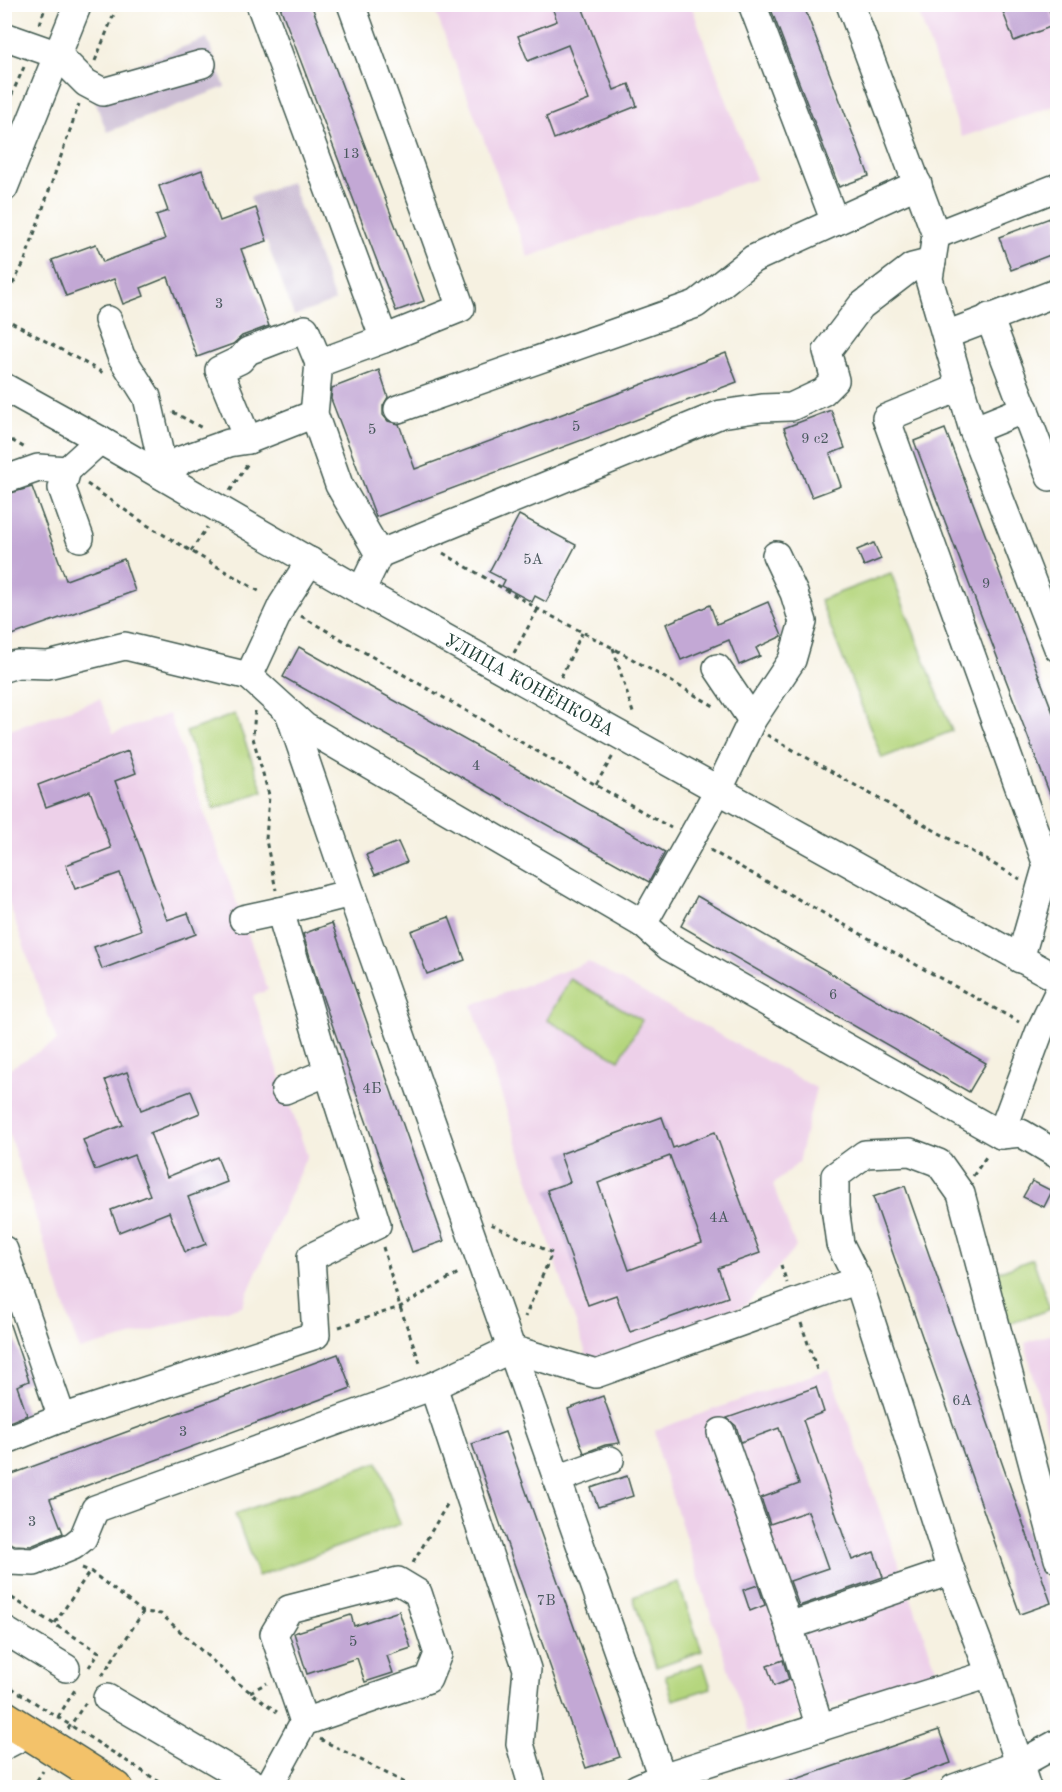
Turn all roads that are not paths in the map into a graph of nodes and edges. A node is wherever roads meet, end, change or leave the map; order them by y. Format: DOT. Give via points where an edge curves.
graph roads {
  1 [pos="78,4"];
  2 [pos="260,4"];
  3 [pos="351,4"];
  4 [pos="752,4"];
  5 [pos="849,4"];
  6 [pos="4,36"];
  7 [pos="58,55"];
  8 [pos="202,64"];
  9 [pos="918,184"];
  10 [pos="1058,187"];
  11 [pos="4,188"];
  12 [pos="835,222"];
  13 [pos="936,235"];
  14 [pos="932,262"];
  15 [pos="1058,292"];
  16 [pos="989,317"];
  17 [pos="108,320"];
  18 [pos="946,334"];
  19 [pos="384,339"];
  20 [pos="319,363"];
  21 [pos="4,387"];
  22 [pos="961,387"];
  23 [pos="398,409"];
  24 [pos="1025,409"];
  25 [pos="314,414"];
  26 [pos="973,430"];
  27 [pos="100,440"];
  28 [pos="249,451"];
  29 [pos="67,470"];
  30 [pos="1058,475"];
  31 [pos="165,477"];
  32 [pos="4,480"];
  33 [pos="80,538"];
  34 [pos="380,554"];
  35 [pos="776,555"];
  36 [pos="310,561"];
  37 [pos="361,591"];
  38 [pos="1058,648"];
  39 [pos="4,668"];
  40 [pos="717,668"];
  41 [pos="249,676"];
  42 [pos="290,715"];
  43 [pos="752,720"];
  44 [pos="718,789"];
  45 [pos="1052,863"];
  46 [pos="351,893"];
  47 [pos="280,911"];
  48 [pos="243,919"];
  49 [pos="643,924"];
  50 [pos="1020,959"];
  51 [pos="1058,979"];
  52 [pos="1058,993"];
  53 [pos="328,1072"];
  54 [pos="285,1090"];
  55 [pos="1001,1135"];
  56 [pos="1058,1155"];
  57 [pos="4,1250"];
  58 [pos="858,1280"];
  59 [pos="511,1349"];
  60 [pos="433,1386"];
  61 [pos="62,1418"];
  62 [pos="721,1432"];
  63 [pos="4,1441"];
  64 [pos="610,1461"];
  65 [pos="557,1479"];
  66 [pos="4,1557"];
  67 [pos="1058,1559"];
  68 [pos="951,1571"];
  69 [pos="789,1626"];
  70 [pos="4,1630"];
  71 [pos="66,1668"];
  72 [pos="990,1674"];
  73 [pos="107,1698"];
  74 [pos="303,1726"];
  75 [pos="820,1728"];
  76 [pos="13,1732"];
  77 [pos="1058,1743"];
  78 [pos="1023,1776"];
  79 [pos="662,1777"];
  80 [pos="116,1788"];
  81 [pos="261,1788"];
  82 [pos="268,1788"];
  83 [pos="533,1788"];
  84 [pos="637,1788"];
  85 [pos="954,1788"];
  1 -- 7 [label="street"];
  2 -- 19 [label="street"];
  3 -- 19 [label="street" via="461,308"];
  4 -- 12 [label="street"];
  5 -- 9 [label="street"];
  6 -- 7 [label="street"];
  7 -- 8 [label="street" via="86,83 103,92"];
  7 -- 11 [label="street"];
  9 -- 12 [label="street"];
  9 -- 13 [label="street"];
  10 -- 13 [label="street"];
  12 -- 23 [label="street" via="753,259 696,304"];
  13 -- 14 [label="street"];
  14 -- 18 [label="street" via="929,279"];
  14 -- 34 [label="street" via="912,267 861,306 827,351 835,380 823,392 791,407 721,414"];
  15 -- 16 [label="street"];
  16 -- 18 [label="street"];
  16 -- 24 [label="street"];
  17 -- 31 [label="street" via="121,356 147,397"];
  18 -- 22 [label="street"];
  19 -- 20 [label="street"];
  20 -- 25 [label="street"];
  20 -- 28 [label="street" via="305,329 248,351 240,360 219,370"];
  21 -- 27 [label="street, УЛИЦА КОНЁНКОВА"];
  22 -- 26 [label="street"];
  22 -- 45 [label="street" via="886,418"];
  24 -- 26 [label="street"];
  24 -- 30 [label="street" via="1050,477"];
  25 -- 28 [label="street"];
  25 -- 34 [label="street" via="339,485"];
  26 -- 38 [label="street"];
  27 -- 29 [label="street"];
  27 -- 31 [label="street, УЛИЦА КОНЁНКОВА"];
  28 -- 31 [label="street" via="229,443 181,460"];
  29 -- 32 [label="street" via="38,468"];
  29 -- 33 [label="street" via="62,488"];
  31 -- 36 [label="street, УЛИЦА КОНЁНКОВА"];
  34 -- 37 [label="street"];
  35 -- 43 [label="street" via="803,622 792,660"];
  36 -- 37 [label="street, УЛИЦА КОНЁНКОВА"];
  36 -- 41 [label="street" via="282,605"];
  37 -- 44 [label="street, УЛИЦА КОНЁНКОВА"];
  39 -- 41 [label="street" via="16,663 48,665 125,646"];
  40 -- 43 [label="street"];
  41 -- 42 [label="street"];
  42 -- 46 [label="street"];
  42 -- 49 [label="street"];
  43 -- 44 [label="street"];
  44 -- 49 [label="street"];
  44 -- 50 [label="street, УЛИЦА КОНЁНКОВА"];
  45 -- 50 [label="street"];
  46 -- 47 [label="street"];
  46 -- 59 [label="street"];
  47 -- 48 [label="street"];
  47 -- 53 [label="street"];
  49 -- 55 [label="street" via="669,947"];
  50 -- 51 [label="street, УЛИЦА КОНЁНКОВА"];
  52 -- 55 [label="street"];
  53 -- 54 [label="street"];
  53 -- 61 [label="street" via="377,1225 311,1257 316,1335"];
  55 -- 56 [label="street" via="1021,1133"];
  57 -- 61 [label="street"];
  58 -- 59 [label="street" via="596,1374"];
  58 -- 67 [label="street" via="840,1244 835,1176 865,1154 910,1152 939,1163 961,1194"];
  58 -- 68 [label="street"];
  59 -- 60 [label="street"];
  59 -- 65 [label="street"];
  60 -- 66 [label="street" via="95,1509 83,1538 34,1562 9,1561"];
  60 -- 83 [label="street" via="528,1669 520,1744"];
  61 -- 63 [label="street"];
  62 -- 69 [label="street"];
  64 -- 65 [label="street"];
  65 -- 79 [label="street"];
  68 -- 69 [label="street"];
  68 -- 72 [label="street"];
  69 -- 75 [label="street"];
  70 -- 71 [label="street"];
  72 -- 75 [label="street"];
  72 -- 78 [label="street"];
  73 -- 81 [label="street"];
  74 -- 74 [label="street" via="274,1634 289,1609 398,1581 418,1593 438,1654 429,1679"];
  74 -- 82 [label="street"];
  75 -- 79 [label="street"];
  76 -- 80 [label="main road"];
  77 -- 78 [label="street"];
  78 -- 85 [label="street"];
  79 -- 84 [label="street"];
}
